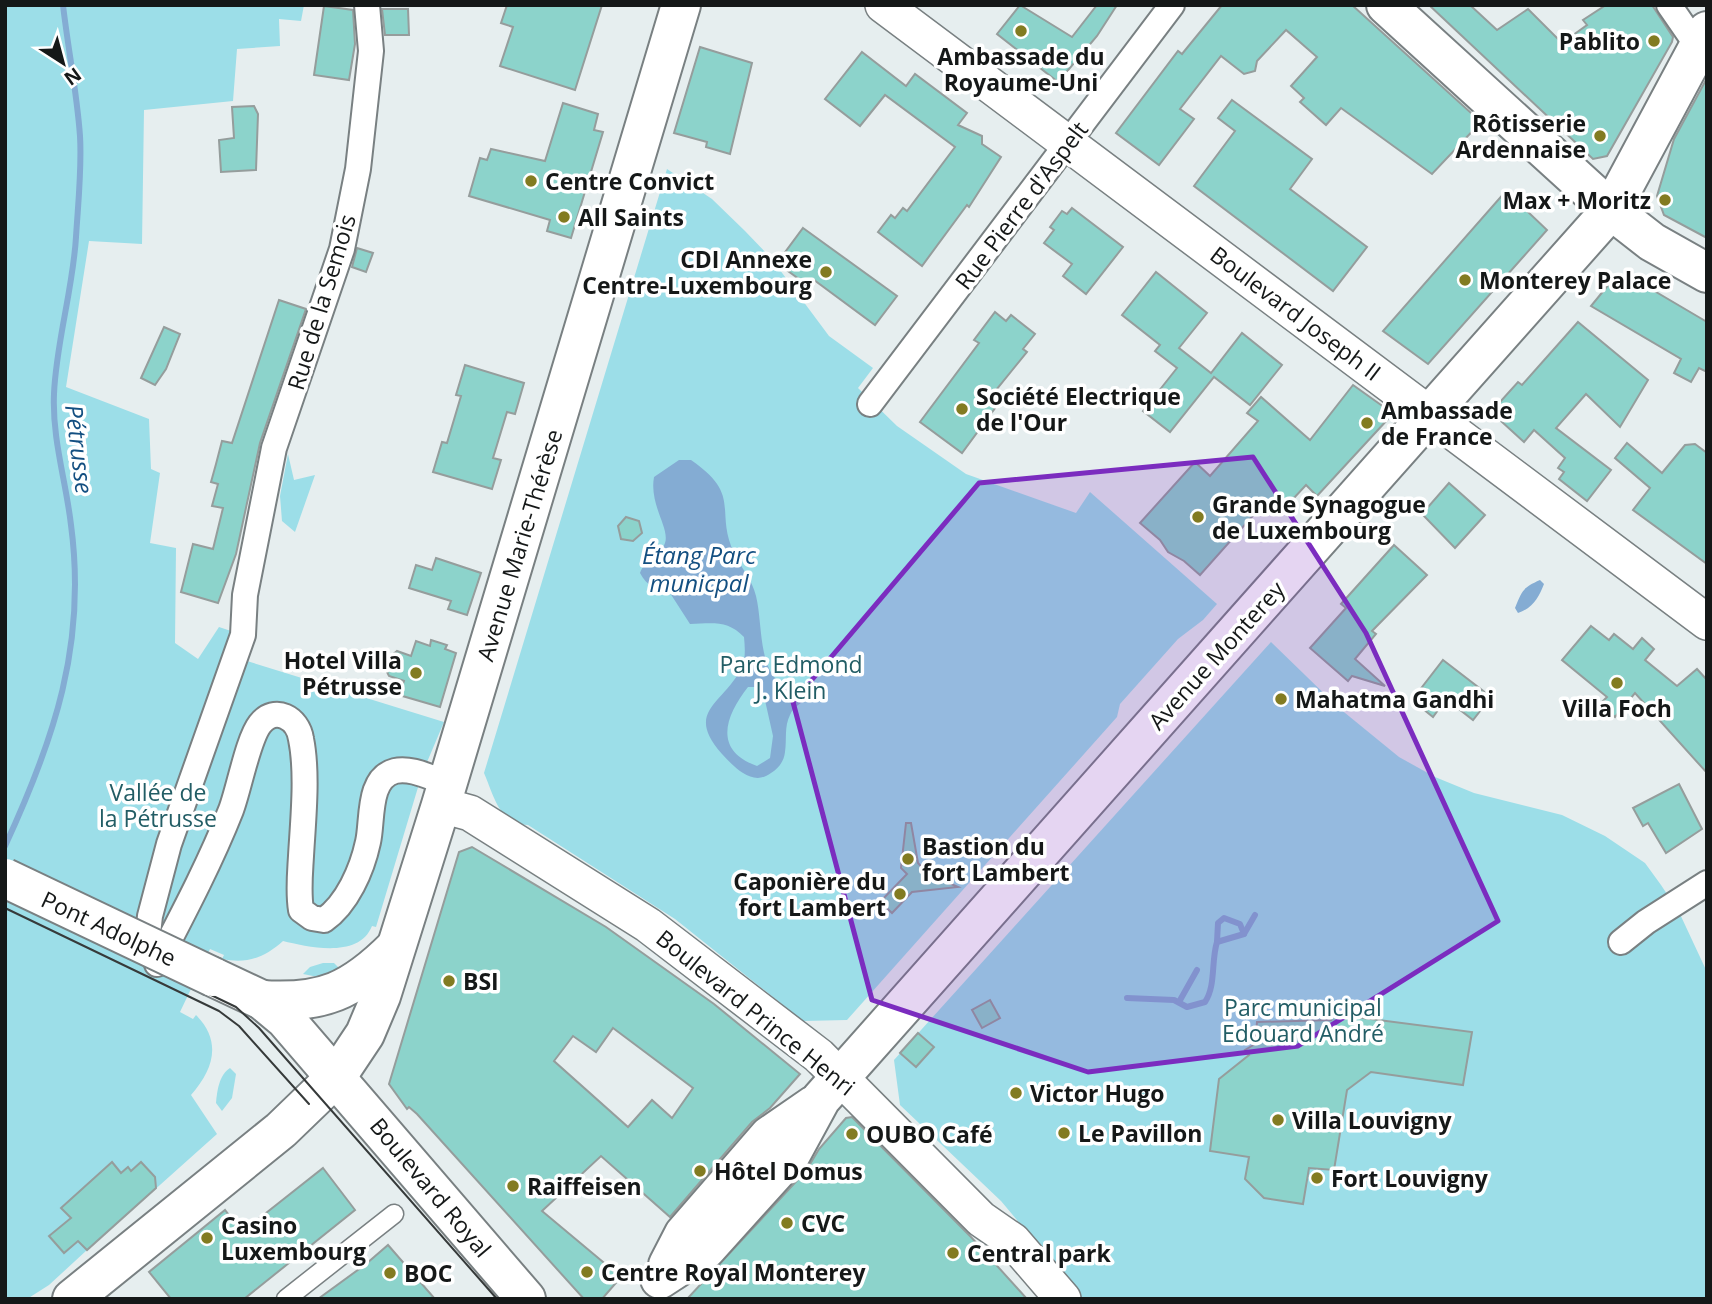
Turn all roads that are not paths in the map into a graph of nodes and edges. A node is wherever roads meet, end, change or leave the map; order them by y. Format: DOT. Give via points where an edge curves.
graph roads {
  1 [pos="367,5"];
  2 [pos="681,5"];
  3 [pos="883,5"];
  4 [pos="1172,5"];
  5 [pos="1386,5"];
  6 [pos="1669,5"];
  7 [pos="1702,39"];
  8 [pos="1068,143"];
  9 [pos="1611,210"];
  10 [pos="1707,273"];
  11 [pos="870,404"];
  12 [pos="1430,413"];
  13 [pos="1707,622"];
  14 [pos="444,794"];
  15 [pos="5,878"];
  16 [pos="1707,883"];
  17 [pos="1621,942"];
  18 [pos="395,948"];
  19 [pos="262,1000"];
  20 [pos="337,1076"];
  21 [pos="831,1088"];
  22 [pos="394,1214"];
  23 [pos="651,1289"];
  24 [pos="72,1299"];
  25 [pos="286,1299"];
  26 [pos="526,1299"];
  27 [pos="1063,1299"];
  1 -- 14 [label="street, Rue de la Semois" via="371,51 342,248 274,448 246,594 243,635 169,844 150,916 148,943 157,965 220,836 253,736 260,723 272,715 286,716 297,725 302,740 301,910 324,920 340,906 358,873 375,792 382,779 394,771 408,770"];
  2 -- 14 [label="main road, Avenue Marie-Thérèse"];
  3 -- 8 [label="main road, Boulevard Joseph II"];
  4 -- 8 [label="street, Rue Pierre d'Aspelt"];
  5 -- 9 [label="main road"];
  6 -- 7 [label="street"];
  7 -- 9 [label="main road, Avenue Monterey"];
  8 -- 11 [label="street, Rue Pierre d'Aspelt"];
  8 -- 12 [label="main road, Boulevard Joseph II"];
  9 -- 10 [label="main road" via="1652,242"];
  9 -- 12 [label="main road, Avenue Monterey"];
  12 -- 13 [label="main road, Boulevard Joseph II"];
  12 -- 21 [label="main road, Avenue Monterey"];
  14 -- 18 [label="main road, Avenue Marie-Thérèse"];
  14 -- 21 [label="main road, Boulevard Prince Henri" via="648,925 818,1056"];
  15 -- 19 [label="main road, Pont Adolphe, bridge"];
  16 -- 17 [label="street"];
  18 -- 19 [label="main road" via="369,974 324,997 294,1002"];
  18 -- 20 [label="main road, Avenue Marie-Thérèse" via="365,1034"];
  19 -- 20 [label="main road, Boulevard Royal"];
  20 -- 24 [label="main road, Avenue Marie-Thérèse" via="281,1130"];
  20 -- 26 [label="main road, Boulevard Royal"];
  21 -- 23 [label="main road, Avenue Monterey" via="769,1136 712,1222 684,1234"];
  21 -- 27 [label="main road, Boulevard Prince Henri" via="981,1219 1013,1241"];
  22 -- 25 [label="street"];
}
